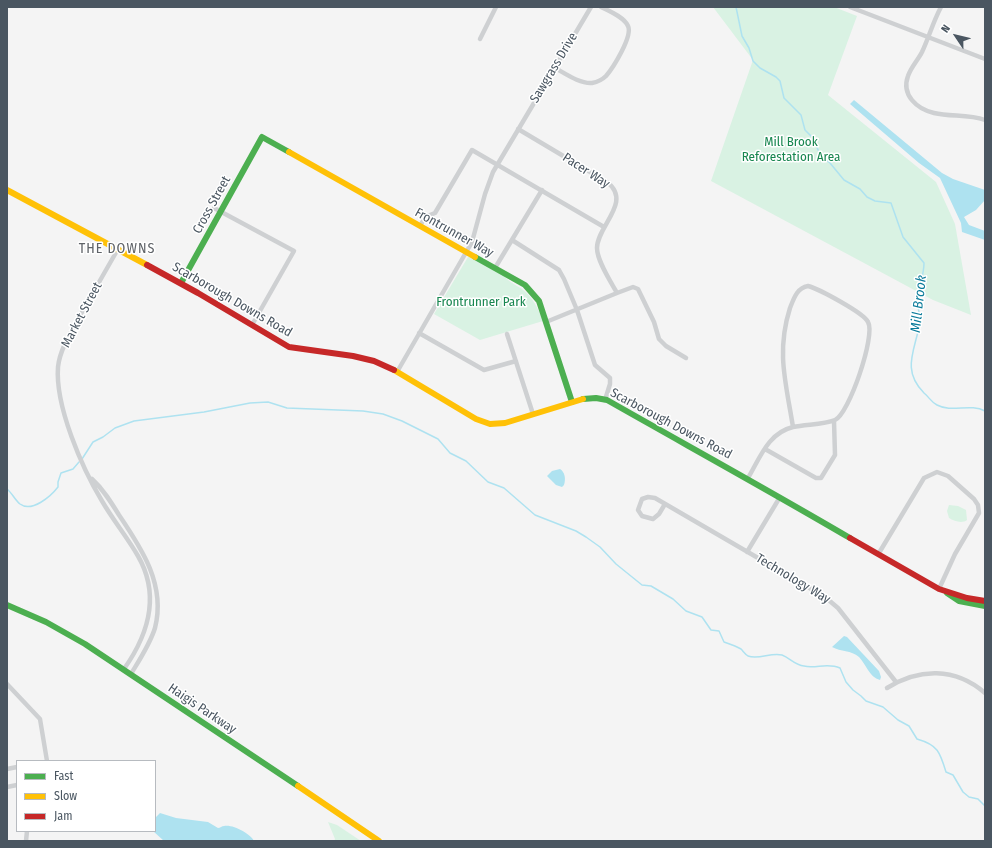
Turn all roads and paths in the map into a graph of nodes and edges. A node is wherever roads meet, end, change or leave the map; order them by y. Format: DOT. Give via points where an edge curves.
graph roads {
  1 [pos="496,7"];
  2 [pos="590,7"];
  3 [pos="600,7"];
  4 [pos="941,7"];
  5 [pos="853,8"];
  6 [pos="927,37"];
  7 [pos="480,39"];
  8 [pos="985,59"];
  9 [pos="555,68"];
  10 [pos="985,120"];
  11 [pos="518,129"];
  12 [pos="262,137"];
  13 [pos="498,164"];
  14 [pos="7,190"];
  15 [pos="542,190"];
  16 [pos="214,208"];
  17 [pos="221,211"];
  18 [pos="420,226"];
  19 [pos="604,227"];
  20 [pos="512,240"];
  21 [pos="118,249"];
  22 [pos="467,252"];
  23 [pos="495,268"];
  24 [pos="181,283"];
  25 [pos="617,293"];
  26 [pos="577,310"];
  27 [pos="546,322"];
  28 [pos="252,325"];
  29 [pos="419,333"];
  30 [pos="507,334"];
  31 [pos="686,358"];
  32 [pos="516,361"];
  33 [pos="397,372"];
  34 [pos="605,400"];
  35 [pos="572,402"];
  36 [pos="533,414"];
  37 [pos="834,420"];
  38 [pos="793,427"];
  39 [pos="765,449"];
  40 [pos="88,476"];
  41 [pos="748,478"];
  42 [pos="780,496"];
  43 [pos="665,504"];
  44 [pos="747,552"];
  45 [pos="878,553"];
  46 [pos="939,589"];
  47 [pos="946,592"];
  48 [pos="985,601"];
  49 [pos="7,605"];
  50 [pos="985,606"];
  51 [pos="124,669"];
  52 [pos="131,674"];
  53 [pos="896,682"];
  54 [pos="7,684"];
  55 [pos="887,688"];
  56 [pos="985,693"];
  57 [pos="47,760"];
  58 [pos="379,841"];
  1 -- 7 [label="street"];
  2 -- 9 [label="street, Sawgrass Drive"];
  3 -- 9 [label="street" via="625,22 630,31 607,74 600,80 588,83"];
  4 -- 6 [label="street"];
  5 -- 6 [label="street"];
  6 -- 8 [label="street"];
  6 -- 10 [label="street" via="922,52 907,77 910,98 918,106 929,111"];
  9 -- 11 [label="street, Sawgrass Drive"];
  11 -- 13 [label="street, Sawgrass Drive"];
  11 -- 19 [label="street, Pacer Way" via="611,185 617,196 617,203"];
  12 -- 17 [label="street, Cross Street"];
  12 -- 18 [label="street, Frontrunner Way"];
  13 -- 15 [label="street"];
  13 -- 18 [label="street" via="472,150 435,213 425,217"];
  13 -- 22 [label="street, Sawgrass Drive" via="487,187 476,231"];
  14 -- 21 [label="street, Scarborough Downs Road"];
  15 -- 19 [label="street"];
  15 -- 20 [label="street"];
  16 -- 17 [label="street"];
  17 -- 24 [label="street, Cross Street"];
  17 -- 28 [label="street" via="294,251"];
  18 -- 22 [label="street, Frontrunner Way"];
  19 -- 25 [label="street, Pacer Way" via="597,243 597,254"];
  20 -- 23 [label="street"];
  20 -- 26 [label="street" via="559,270"];
  21 -- 24 [label="street, Scarborough Downs Road"];
  21 -- 40 [label="street, Market Street" via="69,337 58,366 62,407"];
  22 -- 23 [label="street, Frontrunner Way"];
  22 -- 29 [label="street, Sawgrass Drive"];
  23 -- 27 [label="street, Frontrunner Way" via="532,292 539,301"];
  24 -- 28 [label="street, Scarborough Downs Road"];
  25 -- 26 [label="street"];
  25 -- 31 [label="street" via="630,288 638,289 659,339"];
  26 -- 27 [label="street"];
  26 -- 34 [label="street" via="595,365 610,378"];
  27 -- 35 [label="street, Frontrunner Way"];
  28 -- 33 [label="street, Scarborough Downs Road" via="289,347 365,358"];
  29 -- 32 [label="street" via="484,370"];
  29 -- 33 [label="street, Sawgrass Drive"];
  30 -- 32 [label="street"];
  32 -- 36 [label="street"];
  33 -- 36 [label="street, Scarborough Downs Road" via="484,422 502,424"];
  34 -- 35 [label="street, Scarborough Downs Road" via="592,397"];
  34 -- 41 [label="street, Scarborough Downs Road"];
  35 -- 36 [label="street, Scarborough Downs Road"];
  37 -- 38 [label="street"];
  37 -- 38 [label="street" via="844,410 856,382 866,353 870,324 863,315 806,286 795,295 782,344 785,385"];
  37 -- 39 [label="street" via="835,455 821,478 816,478"];
  38 -- 39 [label="street" via="777,433"];
  39 -- 41 [label="street"];
  40 -- 51 [label="street, Market Street" via="139,558 149,589 150,608 143,638"];
  40 -- 52 [label="street, Market Street" via="99,486 134,537 149,564 156,586 157,610 152,637"];
  41 -- 42 [label="street, Scarborough Downs Road"];
  42 -- 44 [label="street"];
  42 -- 45 [label="street, Scarborough Downs Road"];
  43 -- 43 [label="street, Technology Way" via="648,497 639,502 638,510 645,518 653,518"];
  43 -- 44 [label="street, Technology Way"];
  44 -- 53 [label="street, Technology Way" via="829,600"];
  45 -- 46 [label="street, Scarborough Downs Road"];
  45 -- 46 [label="street" via="924,478 934,472 946,474 974,499 979,510"];
  46 -- 47 [label="street, Scarborough Downs Road"];
  47 -- 48 [label="street, Scarborough Downs Road"];
  47 -- 50 [label="street, Scarborough Downs Road" via="959,601"];
  49 -- 51 [label="street, Haigis Parkway" via="66,633"];
  51 -- 52 [label="street, Haigis Parkway"];
  52 -- 58 [label="street, Haigis Parkway"];
  53 -- 55 [label="street"];
  53 -- 56 [label="street" via="914,675 938,673 965,680"];
  54 -- 57 [label="street" via="40,719"];
}
